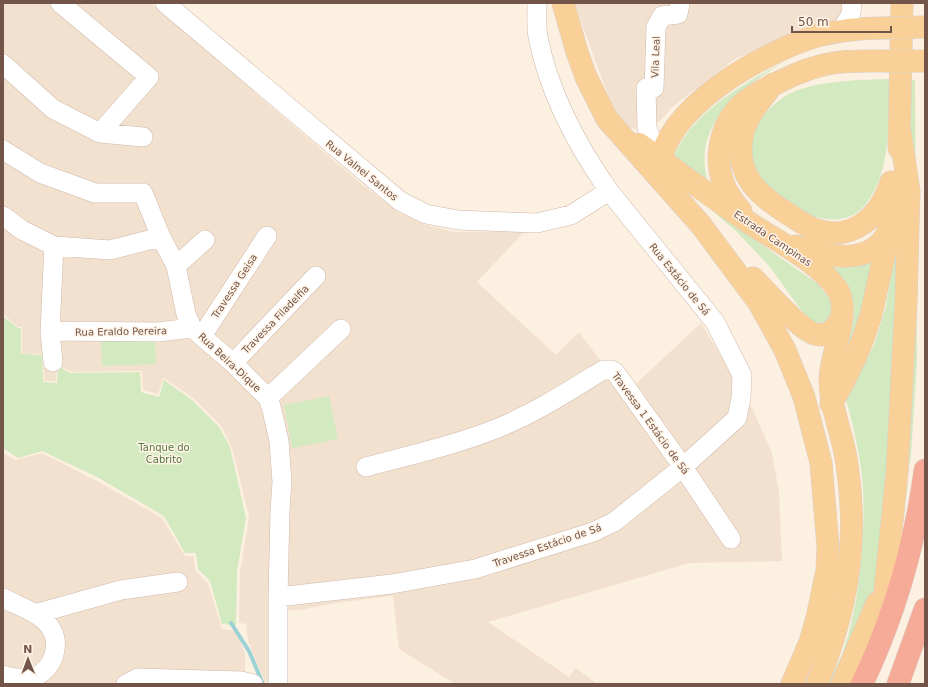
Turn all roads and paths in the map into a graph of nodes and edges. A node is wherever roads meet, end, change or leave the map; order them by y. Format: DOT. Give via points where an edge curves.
graph roads {
  1 [pos="60,3"];
  2 [pos="165,3"];
  3 [pos="537,3"];
  4 [pos="563,3"];
  5 [pos="902,3"];
  6 [pos="680,4"];
  7 [pos="846,18"];
  8 [pos="925,27"];
  9 [pos="925,61"];
  10 [pos="3,64"];
  11 [pos="773,84"];
  12 [pos="610,125"];
  13 [pos="100,133"];
  14 [pos="143,137"];
  15 [pos="899,140"];
  16 [pos="649,147"];
  17 [pos="3,150"];
  18 [pos="660,181"];
  19 [pos="609,191"];
  20 [pos="3,216"];
  21 [pos="894,216"];
  22 [pos="752,224"];
  23 [pos="701,225"];
  24 [pos="267,236"];
  25 [pos="161,237"];
  26 [pos="205,240"];
  27 [pos="778,240"];
  28 [pos="54,246"];
  29 [pos="176,266"];
  30 [pos="316,276"];
  31 [pos="842,312"];
  32 [pos="341,330"];
  33 [pos="50,332"];
  34 [pos="197,332"];
  35 [pos="53,362"];
  36 [pos="233,363"];
  37 [pos="742,375"];
  38 [pos="268,398"];
  39 [pos="831,404"];
  40 [pos="815,439"];
  41 [pos="366,467"];
  42 [pos="683,467"];
  43 [pos="925,470"];
  44 [pos="730,539"];
  45 [pos="178,582"];
  46 [pos="886,584"];
  47 [pos="278,597"];
  48 [pos="3,598"];
  49 [pos="925,609"];
  50 [pos="35,614"];
  51 [pos="925,618"];
  52 [pos="880,643"];
  53 [pos="913,646"];
  54 [pos="3,675"];
  55 [pos="214,683"];
  56 [pos="126,684"];
  57 [pos="253,684"];
  58 [pos="278,684"];
  59 [pos="792,684"];
  60 [pos="817,684"];
  61 [pos="842,684"];
  62 [pos="862,684"];
  63 [pos="898,684"];
  1 -- 13 [label="street" via="149,77"];
  2 -- 19 [label="street, Rua Valnei Santos" via="377,184 400,201 426,214 458,220 538,223 571,215"];
  3 -- 19 [label="street" via="537,35 562,112 590,163"];
  4 -- 12 [label="main road, Estrada Campinas" via="586,77"];
  5 -- 15 [label="main road"];
  6 -- 16 [label="street, Vila Leal" via="678,14 662,16 656,27 654,88 646,88"];
  7 -- 8 [label="main road, bridge" via="884,28"];
  7 -- 16 [label="main road" via="762,58 714,90 672,132"];
  9 -- 11 [label="main road, bridge" via="833,63 802,71"];
  10 -- 13 [label="street" via="53,109"];
  11 -- 15 [label="main road" via="756,106 743,132 742,161 755,190 812,229 841,233 857,228 870,218 882,205 890,184"];
  11 -- 22 [label="main road" via="750,96 742,104 727,125 721,144 720,177 726,190"];
  12 -- 16 [label="main road, Estrada Campinas"];
  12 -- 18 [label="main road, Estrada Campinas"];
  13 -- 14 [label="street"];
  15 -- 21 [label="main road"];
  15 -- 46 [label="main road" via="909,192 906,302 897,473"];
  16 -- 18 [label="main road"];
  16 -- 22 [label="main road, Estrada Campinas"];
  17 -- 25 [label="street, Rua Beira-Dique" via="40,173 95,193 143,192"];
  18 -- 23 [label="main road, Estrada Campinas"];
  19 -- 37 [label="street, Rua Estácio de Sá" via="715,322"];
  20 -- 28 [label="street" via="22,230"];
  21 -- 27 [label="main road" via="881,243 867,252 850,257 832,257"];
  21 -- 39 [label="main road" via="867,331"];
  22 -- 27 [label="main road, Estrada Campinas"];
  23 -- 31 [label="main road" via="801,326 814,334 826,335 837,326"];
  23 -- 40 [label="main road, Estrada Campinas" via="759,303 785,350 804,397"];
  24 -- 34 [label="street, Travessa Geisa"];
  25 -- 28 [label="street" via="110,250"];
  25 -- 29 [label="street, Rua Beira-Dique"];
  26 -- 29 [label="street"];
  27 -- 31 [label="main road, Estrada Campinas" via="809,262 832,283 841,298"];
  28 -- 33 [label="street"];
  29 -- 34 [label="street, Rua Beira-Dique" via="186,314"];
  30 -- 36 [label="street, Travessa Filadelfia"];
  31 -- 39 [label="main road, Estrada Campinas" via="832,361"];
  32 -- 38 [label="street"];
  33 -- 34 [label="street, Rua Eraldo Pereira"];
  33 -- 35 [label="street"];
  34 -- 36 [label="street, Rua Beira-Dique"];
  36 -- 38 [label="street, Rua Beira-Dique"];
  37 -- 42 [label="street, Travessa Estácio de Sá" via="737,418"];
  38 -- 47 [label="street, Rua Beira-Dique" via="279,441 282,468"];
  39 -- 40 [label="main road"];
  39 -- 60 [label="main road, Estrada Campinas" via="845,448 851,488 852,529 848,578 841,612 832,646"];
  40 -- 59 [label="main road, Estrada Campinas" via="825,497 827,570 810,642"];
  41 -- 42 [label="street, Travessa 1 Estácio de Sá" via="499,428 607,369 615,372"];
  42 -- 44 [label="street, Travessa 1 Estácio de Sá"];
  42 -- 47 [label="street, Travessa Estácio de Sá" via="614,522 569,540 475,569 392,584"];
  43 -- 52 [label="highway" via="902,579"];
  45 -- 50 [label="street" via="121,590"];
  46 -- 52 [label="main road"];
  46 -- 61 [label="main road"];
  47 -- 58 [label="street, Rua Beira-Dique"];
  48 -- 50 [label="street"];
  49 -- 53 [label="highway"];
  50 -- 54 [label="street" via="51,628 56,646 53,658 42,673 34,677 21,679"];
  51 -- 53 [label="highway"];
  52 -- 62 [label="highway"];
  53 -- 63 [label="highway"];
  55 -- 56 [label="street" via="138,678"];
  55 -- 57 [label="street" via="241,681"];
}
